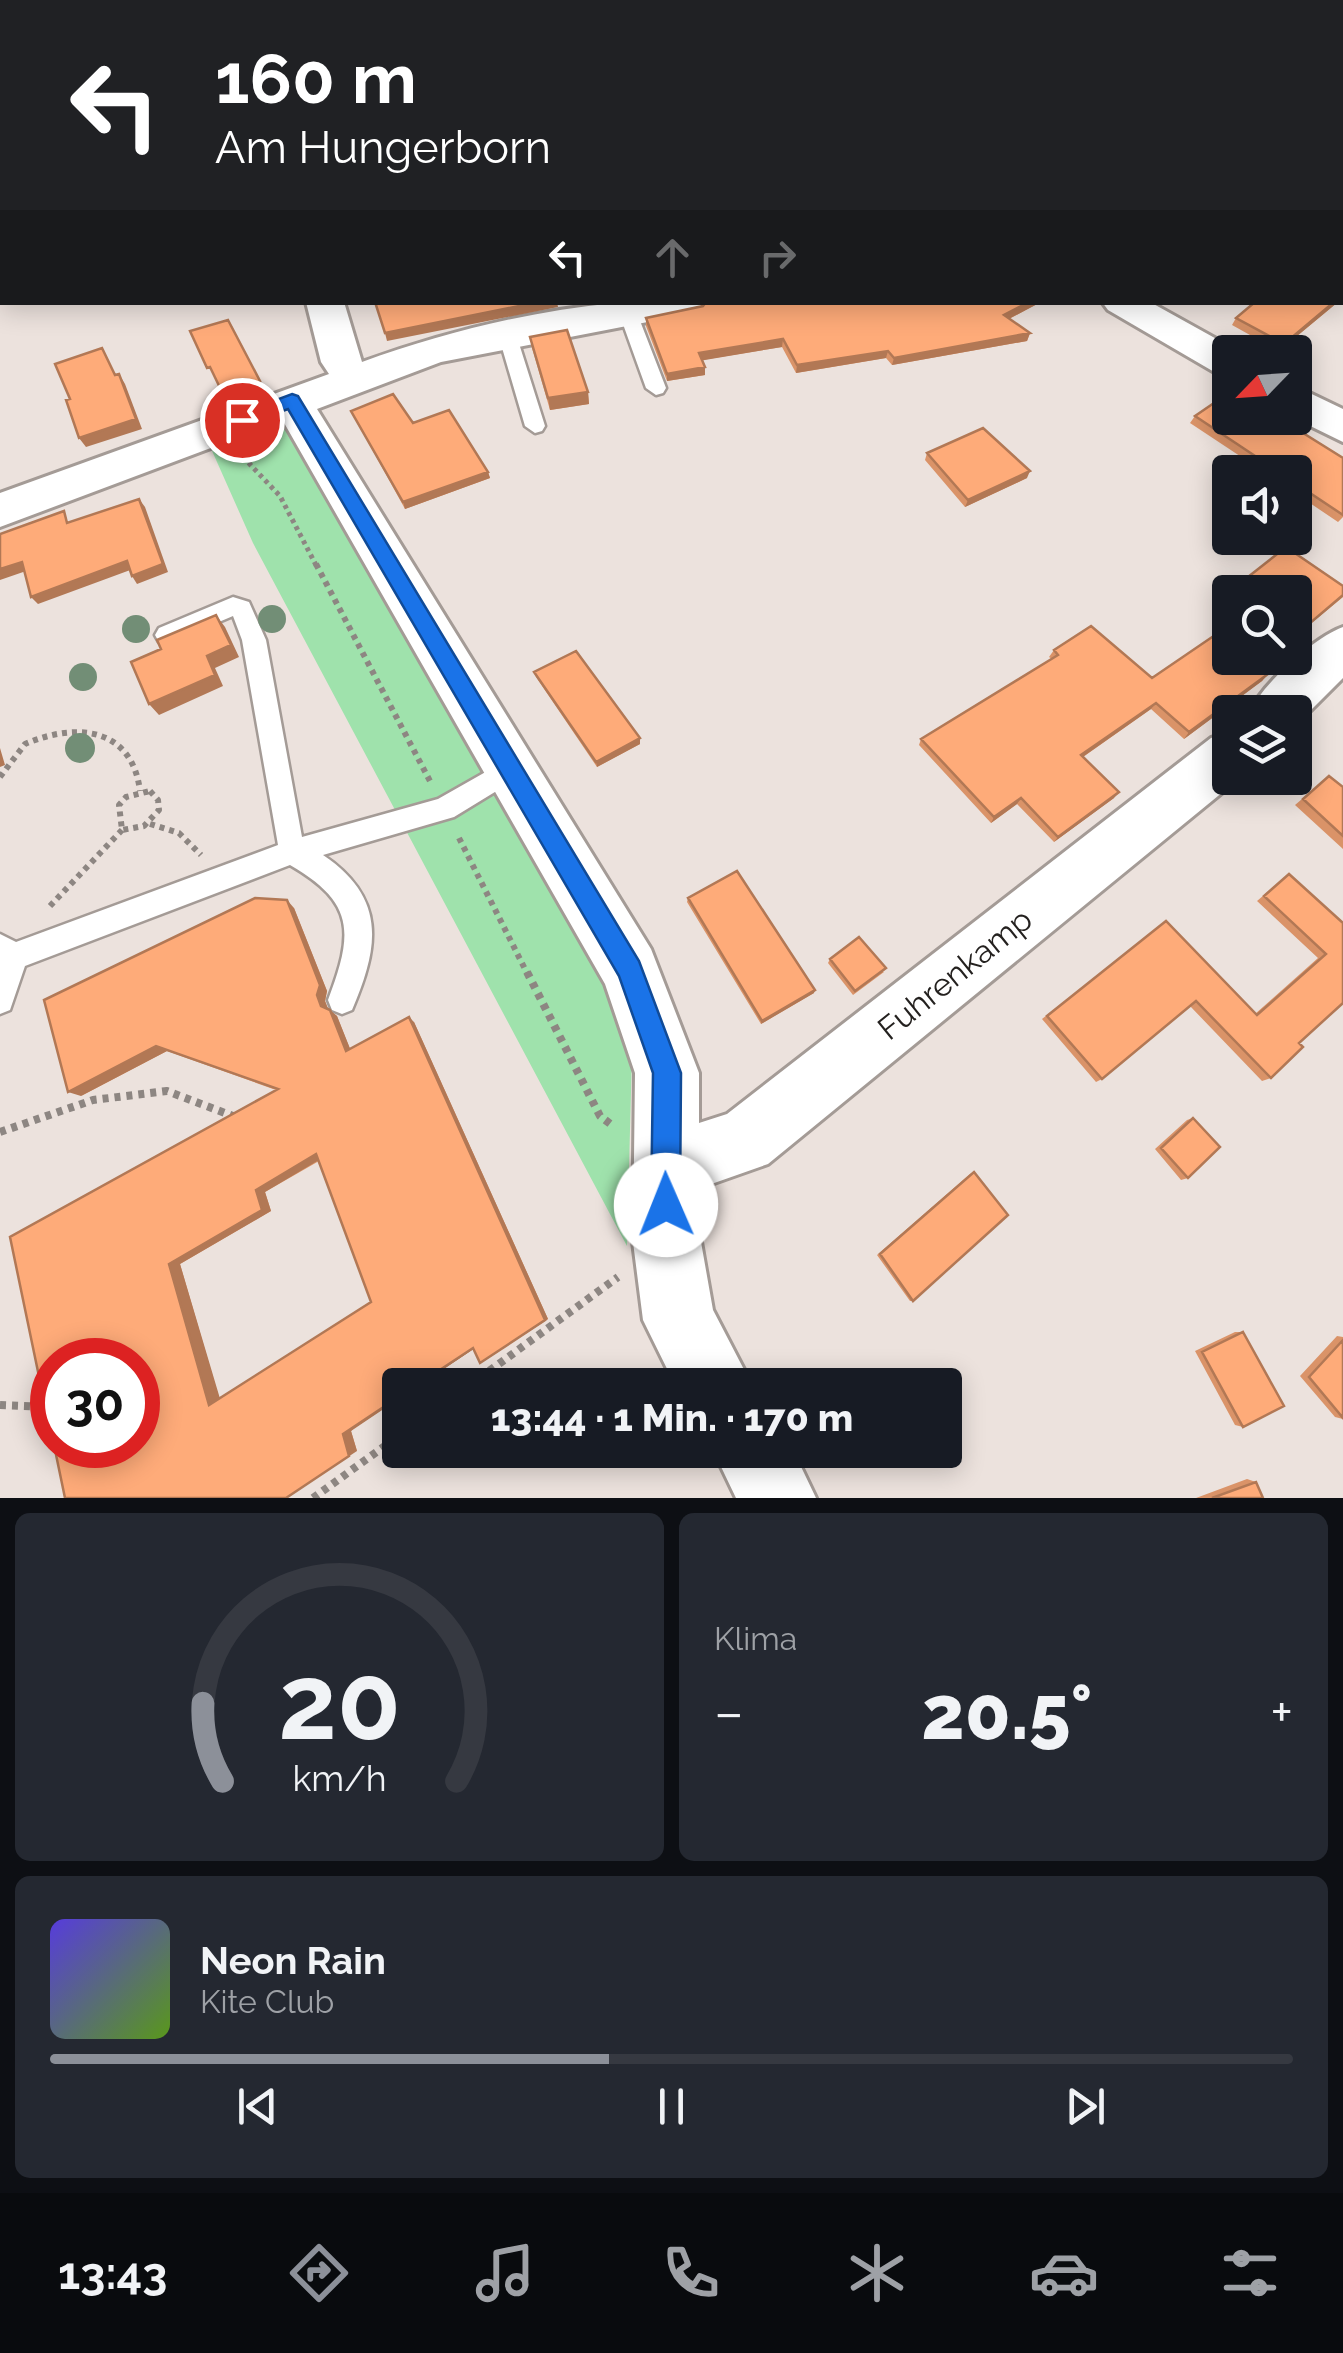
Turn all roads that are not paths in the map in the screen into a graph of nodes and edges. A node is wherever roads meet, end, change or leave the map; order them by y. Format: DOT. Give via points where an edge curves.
graph roads {
  1 [pos="326,305"];
  2 [pos="672,305"];
  3 [pos="1125,305"];
  4 [pos="628,313"];
  5 [pos="507,334"];
  6 [pos="1212,354"];
  7 [pos="352,379"];
  8 [pos="656,388"];
  9 [pos="292,400"];
  10 [pos="1312,410"];
  11 [pos="535,426"];
  12 [pos="1343,427"];
  13 [pos="0,510"];
  14 [pos="167,635"];
  15 [pos="1343,647"];
  16 [pos="1292,695"];
  17 [pos="512,768"];
  18 [pos="1212,768"];
  19 [pos="292,852"];
  20 [pos="7,952"];
  21 [pos="0,1000"];
  22 [pos="342,1000"];
  23 [pos="664,1167"];
  24 [pos="706,1368"];
  25 [pos="761,1468"];
  26 [pos="778,1498"];
  1 -- 7 [label="street"];
  2 -- 4 [label="street"];
  3 -- 6 [label="street"];
  4 -- 5 [label="street"];
  4 -- 8 [label="lane"];
  5 -- 7 [label="street"];
  5 -- 11 [label="lane"];
  7 -- 9 [label="street"];
  9 -- 13 [label="street"];
  9 -- 17 [label="street"];
  10 -- 12 [label="street"];
  14 -- 19 [label="lane" via="241,608 260,667"];
  15 -- 16 [label="street"];
  17 -- 19 [label="lane" via="444,809"];
  17 -- 23 [label="street" via="630,970 667,1073"];
  18 -- 23 [label="street, Fuhrenkamp" via="745,1141"];
  19 -- 20 [label="lane"];
  19 -- 22 [label="lane" via="346,887 360,924 358,962"];
  20 -- 21 [label="lane"];
  23 -- 24 [label="street" via="666,1242 679,1320"];
  25 -- 26 [label="street"];
}
